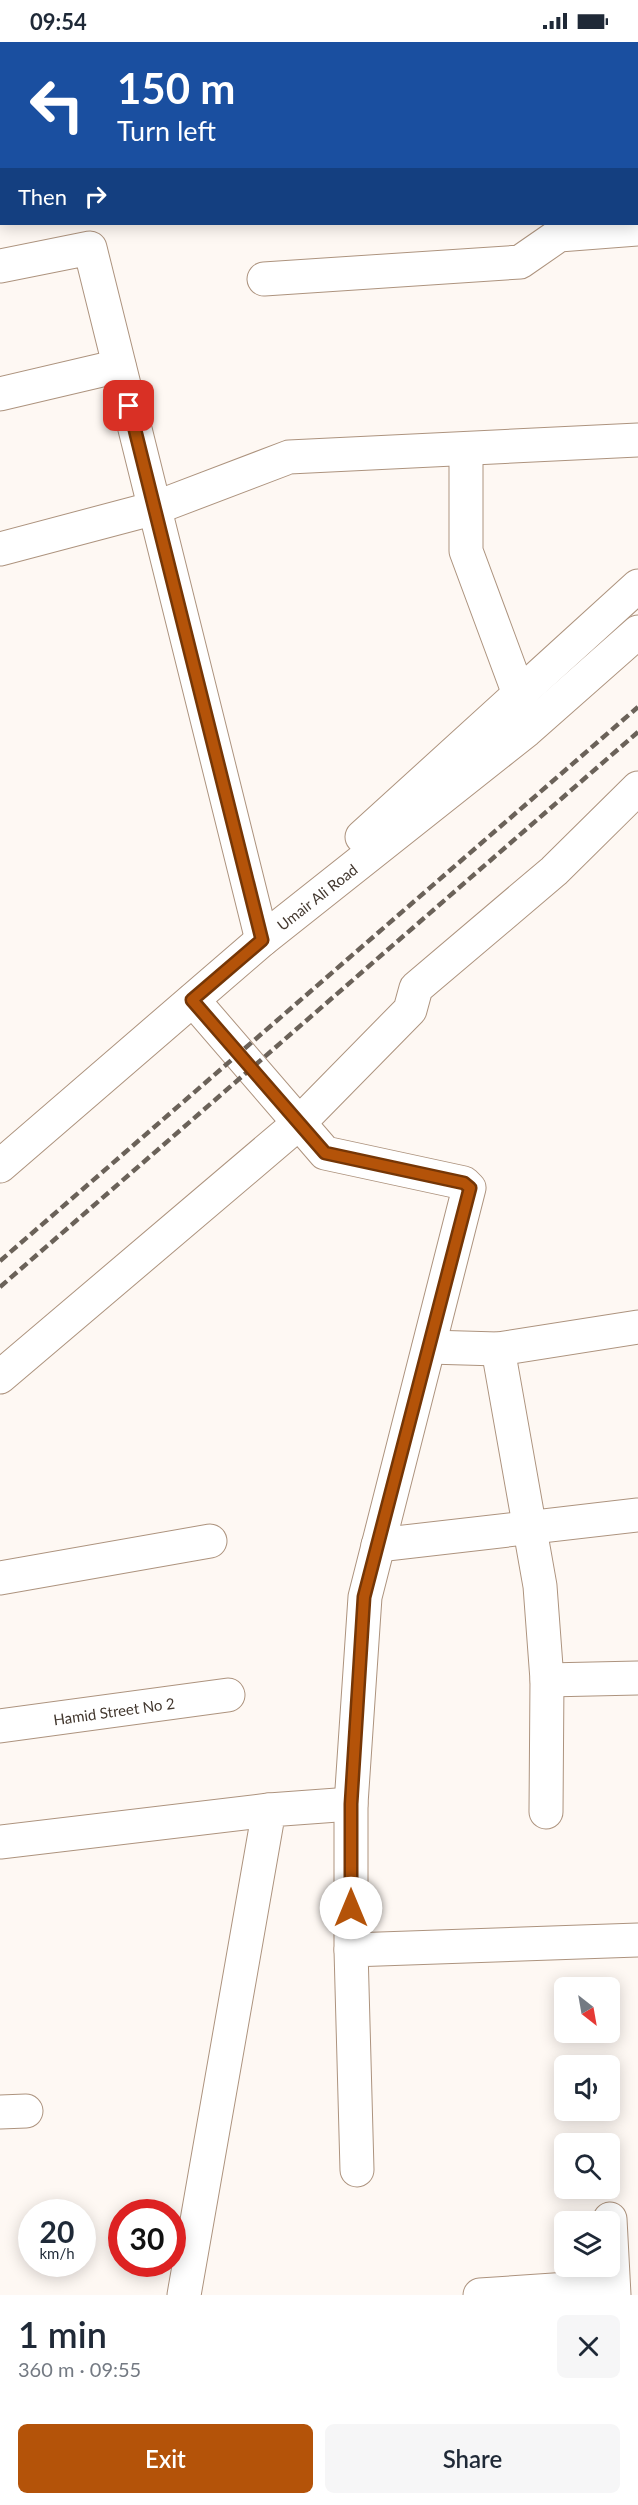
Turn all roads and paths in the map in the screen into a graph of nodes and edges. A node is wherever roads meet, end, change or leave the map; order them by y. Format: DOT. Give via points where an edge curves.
graph roads {
  1 [pos="638,229"];
  2 [pos="0,266"];
  3 [pos="264,279"];
  4 [pos="119,366"];
  5 [pos="0,394"];
  6 [pos="638,440"];
  7 [pos="466,448"];
  8 [pos="155,508"];
  9 [pos="0,549"];
  10 [pos="638,586"];
  11 [pos="638,632"];
  12 [pos="519,694"];
  13 [pos="638,788"];
  14 [pos="262,940"];
  15 [pos="192,1000"];
  16 [pos="299,1123"];
  17 [pos="0,1166"];
  18 [pos="638,1327"];
  19 [pos="429,1347"];
  20 [pos="498,1349"];
  21 [pos="0,1377"];
  22 [pos="638,1515"];
  23 [pos="530,1527"];
  24 [pos="210,1541"];
  25 [pos="378,1545"];
  26 [pos="0,1578"];
  27 [pos="638,1678"];
  28 [pos="547,1680"];
  29 [pos="228,1695"];
  30 [pos="0,1726"];
  31 [pos="351,1804"];
  32 [pos="270,1810"];
  33 [pos="546,1812"];
  34 [pos="0,1842"];
  35 [pos="638,1940"];
  36 [pos="351,1950"];
  37 [pos="357,2170"];
  38 [pos="614,2290"];
  39 [pos="184,2295"];
  40 [pos="480,2295"];
  1 -- 3 [label="street" via="559,235 520,262"];
  2 -- 4 [label="street" via="90,248"];
  4 -- 5 [label="street"];
  4 -- 8 [label="street"];
  6 -- 7 [label="street"];
  7 -- 8 [label="street" via="289,457"];
  7 -- 12 [label="street" via="466,551"];
  8 -- 9 [label="street"];
  8 -- 14 [label="street"];
  10 -- 12 [label="street"];
  11 -- 14 [label="street, Umair Ali Road" via="527,730"];
  12 -- 14 [label="street" via="324,871"];
  13 -- 16 [label="street" via="554,871 416,988 410,1010"];
  14 -- 15 [label="street, Umair Ali Road"];
  15 -- 16 [label="street"];
  15 -- 17 [label="street, Umair Ali Road"];
  16 -- 19 [label="street" via="325,1153 464,1183 470,1188"];
  16 -- 21 [label="street"];
  18 -- 20 [label="street"];
  19 -- 20 [label="street"];
  19 -- 25 [label="street"];
  20 -- 23 [label="street"];
  22 -- 23 [label="street"];
  23 -- 25 [label="street"];
  23 -- 28 [label="street" via="540,1586"];
  24 -- 26 [label="street"];
  25 -- 31 [label="street" via="364,1597"];
  27 -- 28 [label="street"];
  28 -- 33 [label="street"];
  29 -- 30 [label="street, Hamid Street No 2"];
  31 -- 32 [label="street"];
  31 -- 36 [label="street"];
  32 -- 34 [label="street"];
  32 -- 39 [label="street"];
  35 -- 36 [label="street"];
  36 -- 37 [label="street"];
  38 -- 40 [label="street"];
}
